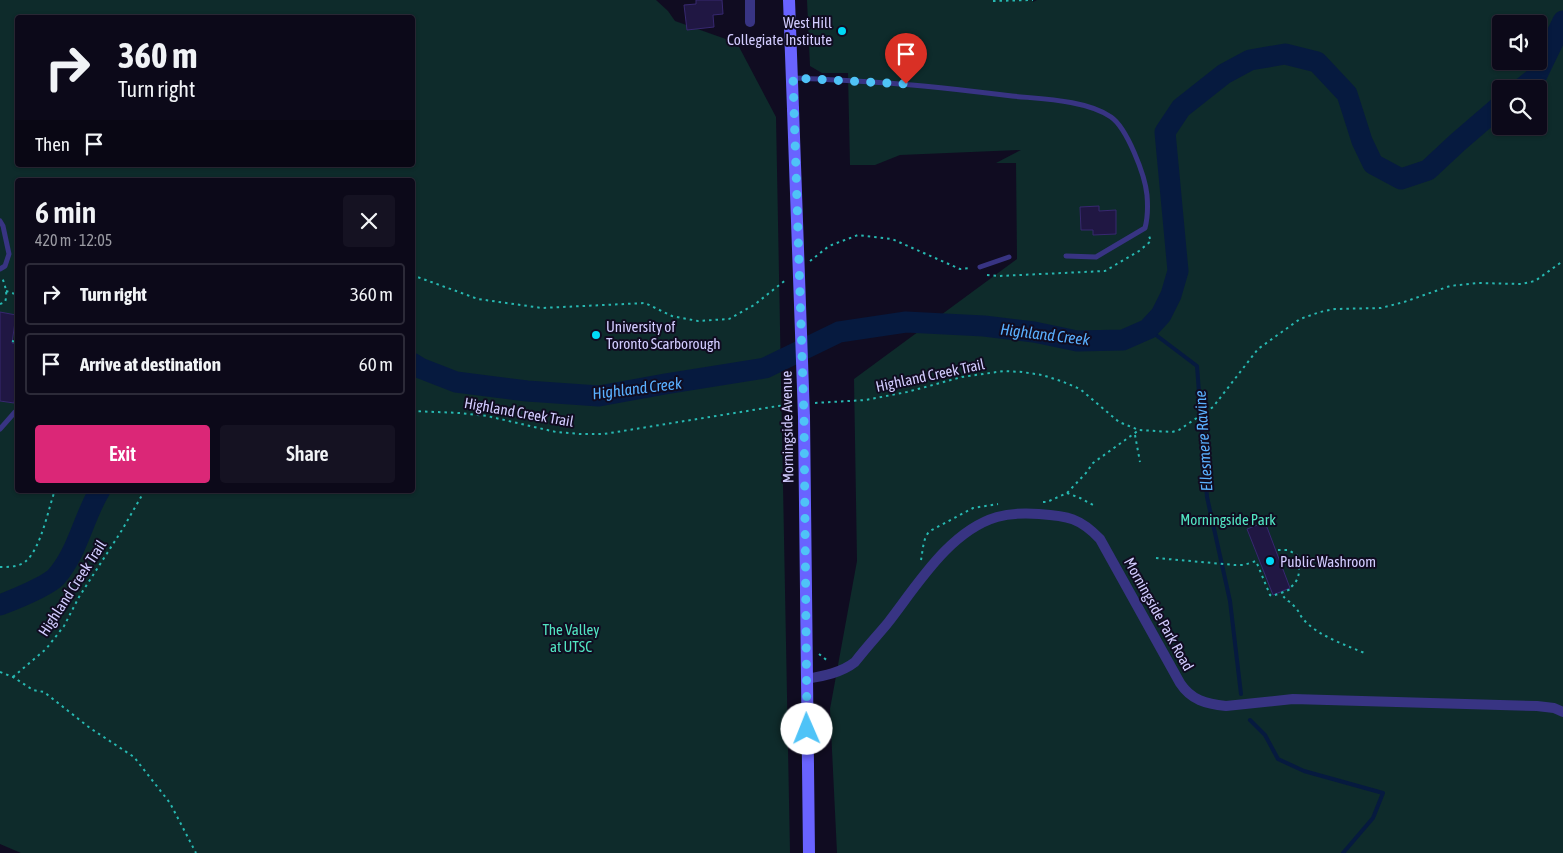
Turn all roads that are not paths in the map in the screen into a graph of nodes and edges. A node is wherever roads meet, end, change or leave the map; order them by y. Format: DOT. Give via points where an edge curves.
graph roads {
  1 [pos="750,0"];
  2 [pos="789,0"];
  3 [pos="750,22"];
  4 [pos="793,78"];
  5 [pos="0,221"];
  6 [pos="1066,256"];
  7 [pos="1009,258"];
  8 [pos="980,267"];
  9 [pos="0,271"];
  10 [pos="15,412"];
  11 [pos="0,429"];
  12 [pos="806,680"];
  13 [pos="1563,712"];
  14 [pos="809,853"];
  1 -- 3 [label="street"];
  2 -- 4 [label="main road, Morningside Avenue"];
  4 -- 6 [label="lane" via="960,90 1076,104 1103,112 1121,126 1139,167 1147,193 1145,228 1096,257"];
  4 -- 12 [label="main road, Morningside Avenue, bridge" via="804,417"];
  5 -- 9 [label="lane" via="9,254"];
  7 -- 8 [label="lane"];
  10 -- 11 [label="lane"];
  12 -- 13 [label="street, Morningside Park Road" via="844,669 855,662 940,556 975,526 1007,514 1028,514 1077,520 1090,528 1100,539 1180,683 1201,701 1226,706 1293,699 1537,706"];
  12 -- 14 [label="main road, Morningside Avenue"];
}
